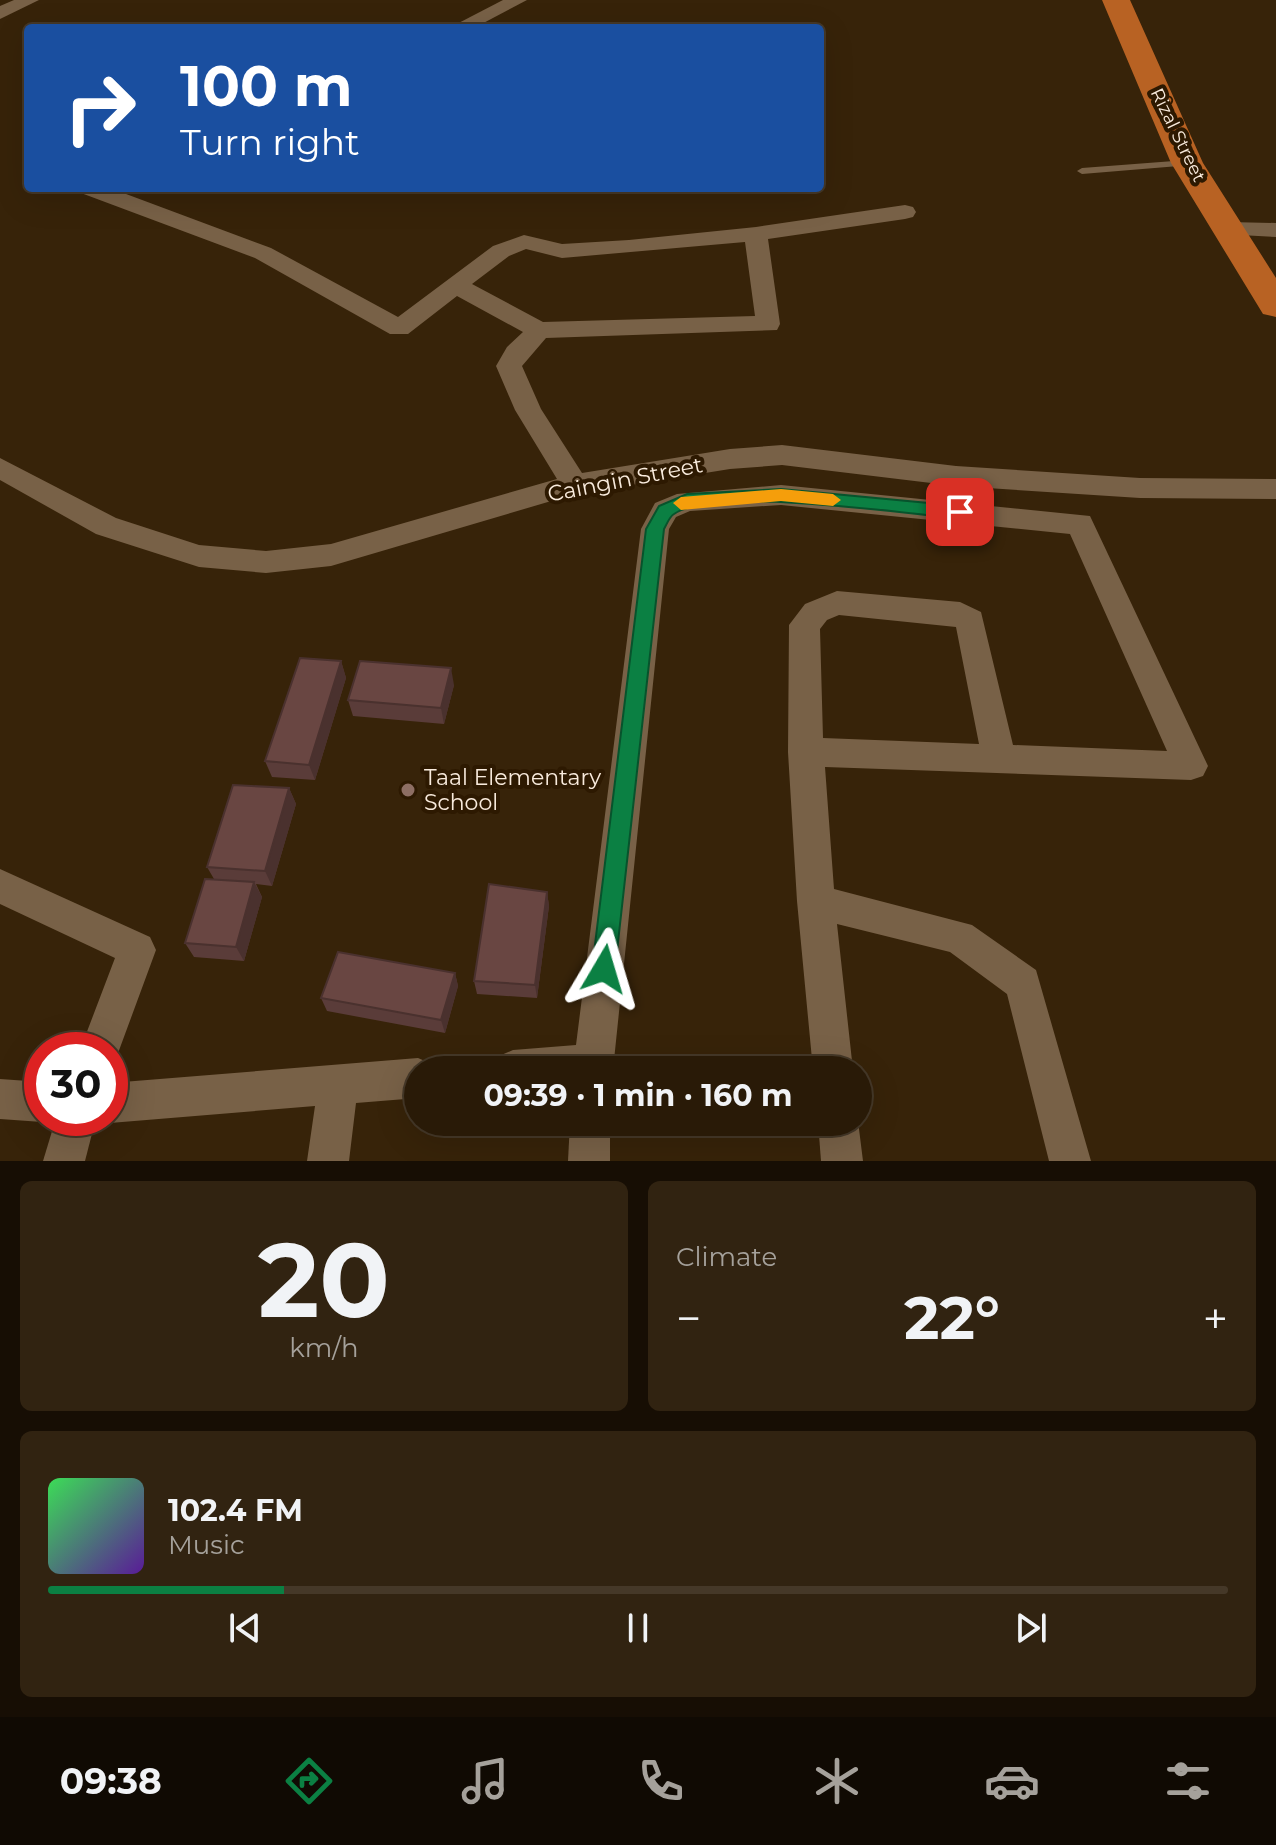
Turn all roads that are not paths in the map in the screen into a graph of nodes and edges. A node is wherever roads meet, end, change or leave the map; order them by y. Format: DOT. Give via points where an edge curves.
graph roads {
  1 [pos="30,0"];
  2 [pos="518,0"];
  3 [pos="1116,0"];
  4 [pos="0,13"];
  5 [pos="467,24"];
  6 [pos="1187,163"];
  7 [pos="1082,171"];
  8 [pos="100,192"];
  9 [pos="905,212"];
  10 [pos="1229,229"];
  11 [pos="1276,230"];
  12 [pos="756,234"];
  13 [pos="455,285"];
  14 [pos="1276,306"];
  15 [pos="539,330"];
  16 [pos="0,468"];
  17 [pos="575,484"];
  18 [pos="1276,489"];
  19 [pos="805,752"];
  20 [pos="999,759"];
  21 [pos="0,886"];
  22 [pos="815,901"];
  23 [pos="107,1032"];
  24 [pos="594,1056"];
  25 [pos="832,1056"];
  26 [pos="404,1079"];
  27 [pos="338,1085"];
  28 [pos="0,1099"];
  29 [pos="24,1101"];
  30 [pos="128,1102"];
  31 [pos="71,1136"];
  32 [pos="590,1136"];
  33 [pos="839,1136"];
  34 [pos="64,1161"];
  35 [pos="328,1161"];
  36 [pos="589,1161"];
  37 [pos="842,1161"];
  38 [pos="1070,1161"];
  1 -- 4 [label="street"];
  2 -- 5 [label="street"];
  3 -- 6 [label="main road, Rizal Street"];
  6 -- 7 [label="lane"];
  6 -- 10 [label="main road, Rizal Street"];
  8 -- 13 [label="street" via="263,253 399,328"];
  9 -- 12 [label="street"];
  10 -- 11 [label="street"];
  10 -- 14 [label="main road, Rizal Street"];
  12 -- 13 [label="street" via="572,251 524,242 501,251"];
  12 -- 15 [label="street" via="768,324"];
  13 -- 15 [label="street"];
  15 -- 17 [label="street" via="509,366 528,410"];
  16 -- 17 [label="street, Caingin Street" via="106,526 199,556 266,562 331,555"];
  17 -- 18 [label="street, Caingin Street" via="782,455 987,478 1140,488"];
  19 -- 20 [label="street"];
  19 -- 20 [label="street" via="804,625 816,612 837,603 948,610 970,621"];
  19 -- 22 [label="street"];
  20 -- 24 [label="street" via="1191,766 1080,524 781,495 687,501 665,510 655,529"];
  21 -- 23 [label="street" via="137,950"];
  22 -- 25 [label="street"];
  22 -- 38 [label="street" via="959,937 1023,983"];
  26 -- 27 [label="street"];
  27 -- 30 [label="street"];
  27 -- 35 [label="street"];
  28 -- 29 [label="street"];
  31 -- 34 [label="street"];
  32 -- 36 [label="street"];
  33 -- 37 [label="street"];
}
